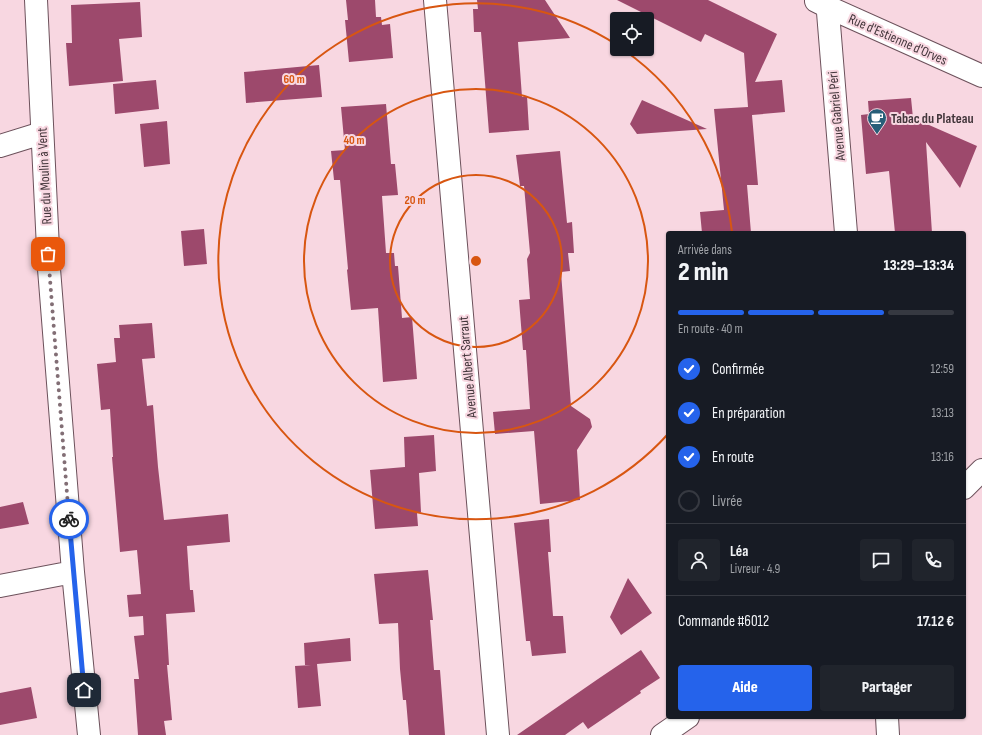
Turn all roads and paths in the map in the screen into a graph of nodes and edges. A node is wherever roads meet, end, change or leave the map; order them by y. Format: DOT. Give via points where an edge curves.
graph roads {
  1 [pos="36,0"];
  2 [pos="435,0"];
  3 [pos="823,2"];
  4 [pos="982,76"];
  5 [pos="42,133"];
  6 [pos="0,146"];
  7 [pos="846,231"];
  8 [pos="982,470"];
  9 [pos="966,486"];
  10 [pos="73,572"];
  11 [pos="0,586"];
  12 [pos="685,719"];
  13 [pos="887,719"];
  14 [pos="89,735"];
  15 [pos="498,735"];
  16 [pos="662,735"];
  17 [pos="888,735"];
  1 -- 5 [label="street, Rue du Moulin à Vent"];
  2 -- 15 [label="street, Avenue Albert Sarraut"];
  3 -- 4 [label="street, Rue d'Estienne d'Orves"];
  3 -- 7 [label="street, Avenue Gabriel Péri"];
  5 -- 6 [label="street"];
  5 -- 10 [label="street, Rue du Moulin à Vent" via="48,268"];
  8 -- 9 [label="street"];
  10 -- 11 [label="street"];
  10 -- 14 [label="street, Rue du Moulin à Vent"];
  12 -- 16 [label="street"];
  13 -- 17 [label="street"];
}
